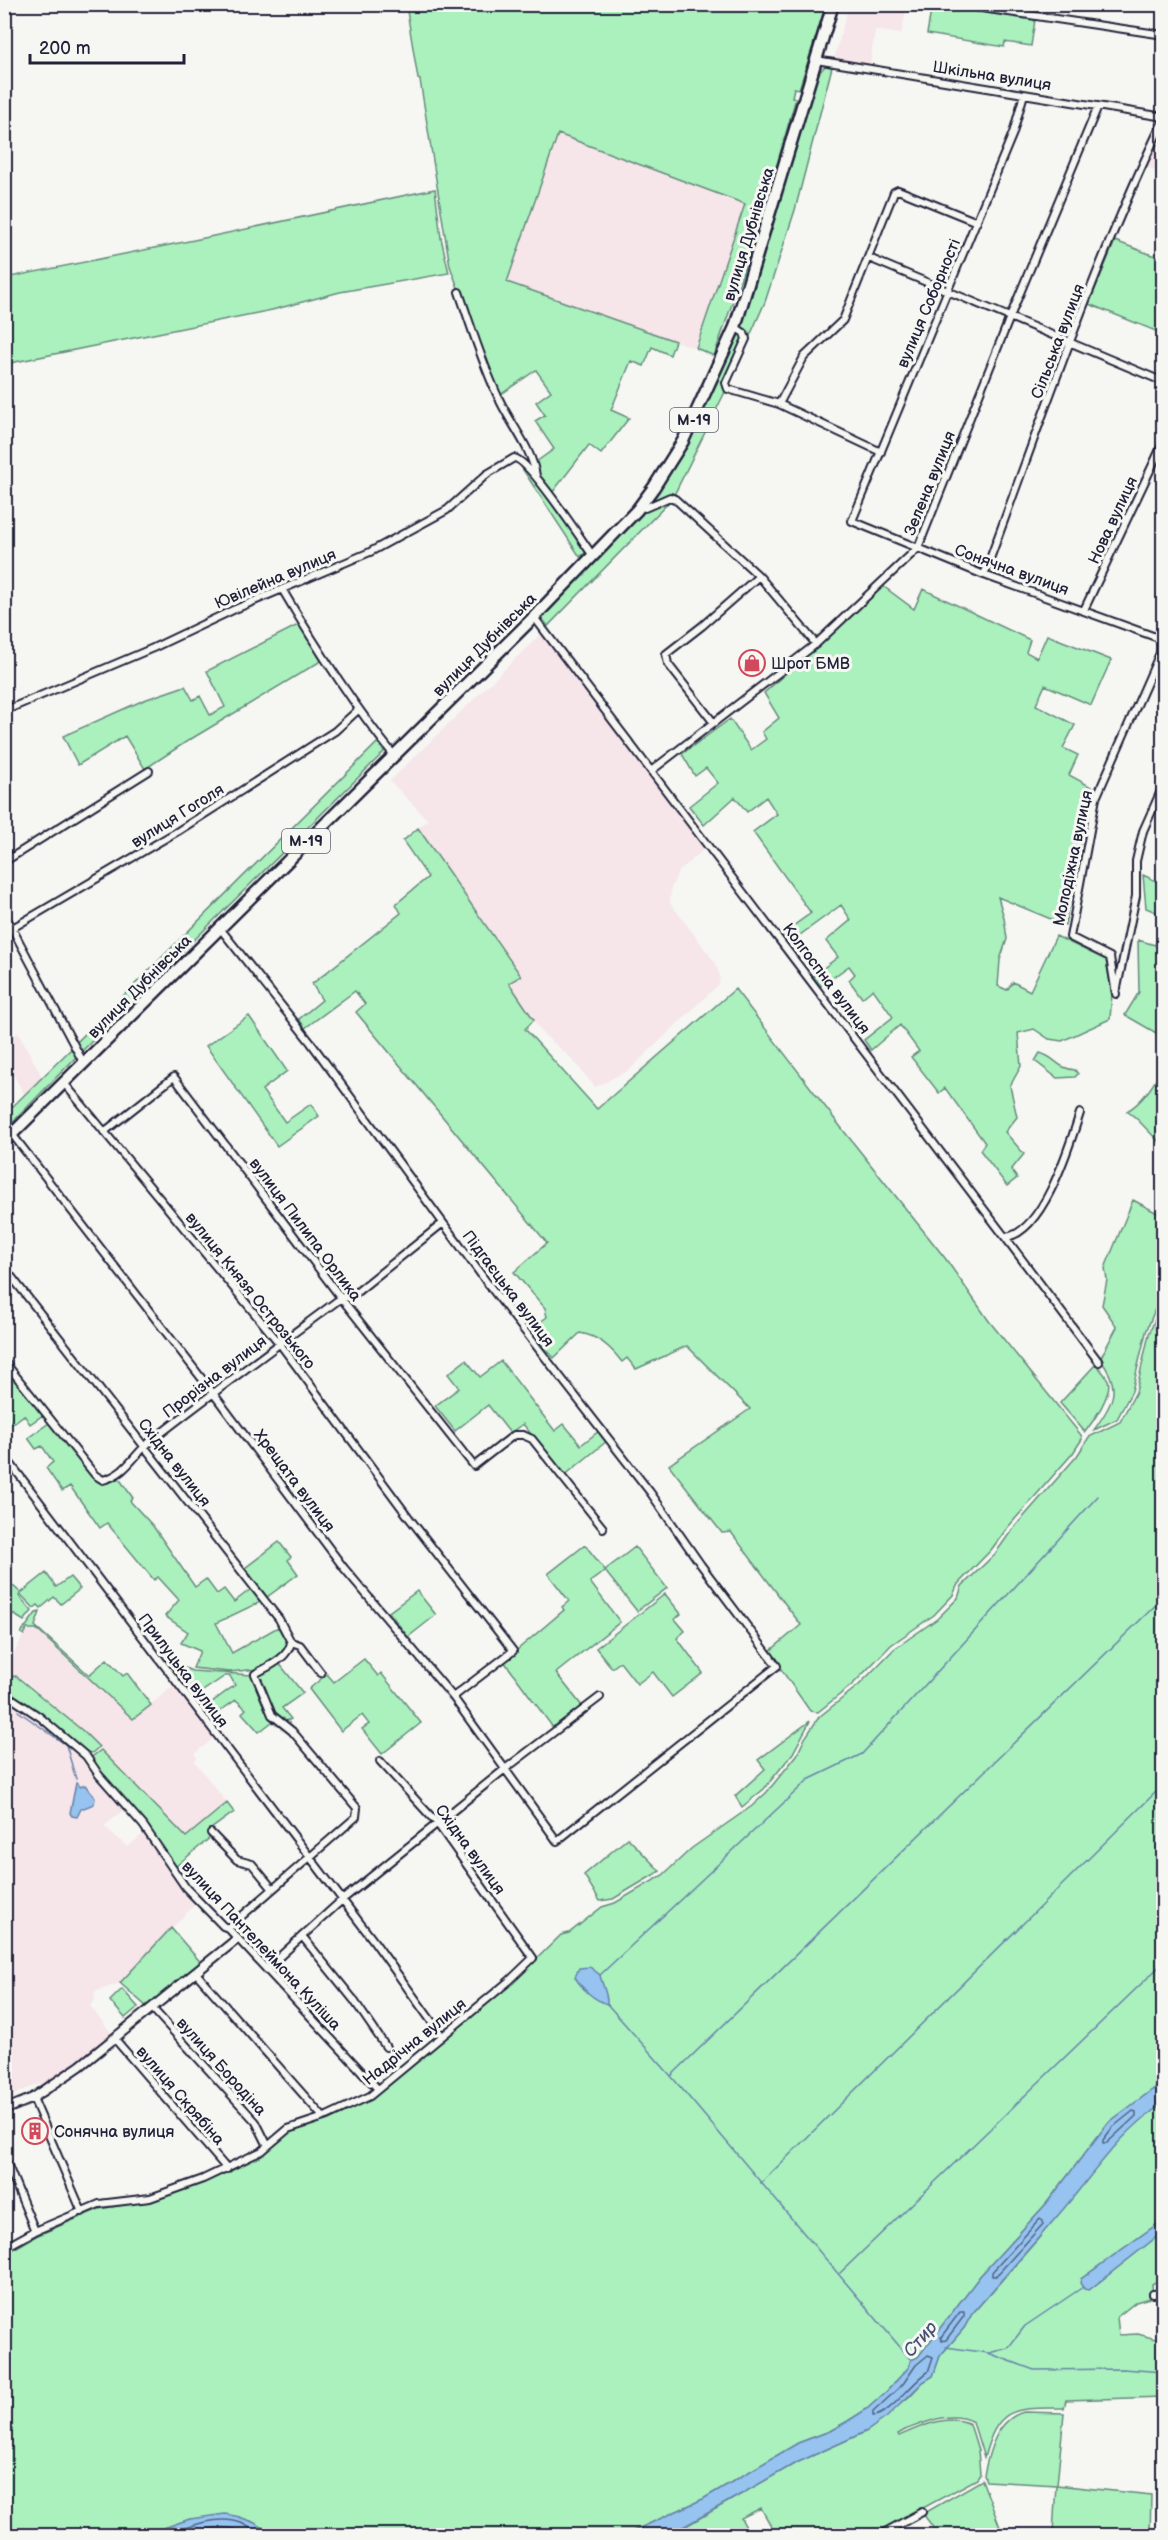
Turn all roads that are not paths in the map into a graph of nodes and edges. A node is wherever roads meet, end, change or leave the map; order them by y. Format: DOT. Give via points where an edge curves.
graph roads {
  1 [pos="833,4"];
  2 [pos="955,4"];
  3 [pos="1164,34"];
  4 [pos="816,60"];
  5 [pos="1023,94"];
  6 [pos="1098,106"];
  7 [pos="1164,118"];
  8 [pos="976,222"];
  9 [pos="868,258"];
  10 [pos="947,291"];
  11 [pos="459,292"];
  12 [pos="1010,317"];
  13 [pos="735,327"];
  14 [pos="1071,342"];
  15 [pos="1164,382"];
  16 [pos="779,404"];
  17 [pos="1164,441"];
  18 [pos="881,452"];
  19 [pos="537,477"];
  20 [pos="640,505"];
  21 [pos="852,521"];
  22 [pos="918,548"];
  23 [pos="593,556"];
  24 [pos="984,575"];
  25 [pos="759,576"];
  26 [pos="282,589"];
  27 [pos="1084,610"];
  28 [pos="534,617"];
  29 [pos="1164,642"];
  30 [pos="816,644"];
  31 [pos="358,710"];
  32 [pos="4,711"];
  33 [pos="714,723"];
  34 [pos="393,754"];
  35 [pos="149,771"];
  36 [pos="651,771"];
  37 [pos="1164,784"];
  38 [pos="4,862"];
  39 [pos="4,913"];
  40 [pos="219,927"];
  41 [pos="13,929"];
  42 [pos="4,933"];
  43 [pos="83,1062"];
  44 [pos="63,1082"];
  45 [pos="1080,1113"];
  46 [pos="104,1132"];
  47 [pos="8,1138"];
  48 [pos="443,1223"];
  49 [pos="1005,1237"];
  50 [pos="4,1267"];
  51 [pos="341,1298"];
  52 [pos="280,1344"];
  53 [pos="4,1361"];
  54 [pos="1099,1362"];
  55 [pos="213,1393"];
  56 [pos="145,1445"];
  57 [pos="4,1455"];
  58 [pos="603,1528"];
  59 [pos="291,1642"];
  60 [pos="321,1673"];
  61 [pos="4,1693"];
  62 [pos="453,1697"];
  63 [pos="600,1697"];
  64 [pos="380,1761"];
  65 [pos="505,1769"];
  66 [pos="437,1823"];
  67 [pos="210,1833"];
  68 [pos="557,1841"];
  69 [pos="308,1857"];
  70 [pos="272,1888"];
  71 [pos="342,1900"];
  72 [pos="228,1928"];
  73 [pos="302,1936"];
  74 [pos="237,1939"];
  75 [pos="533,1958"];
  76 [pos="266,1969"];
  77 [pos="196,1972"];
  78 [pos="152,2008"];
  79 [pos="442,2036"];
  80 [pos="114,2038"];
  81 [pos="386,2047"];
  82 [pos="377,2088"];
  83 [pos="33,2097"];
  84 [pos="4,2110"];
  85 [pos="324,2117"];
  86 [pos="268,2146"];
  87 [pos="4,2156"];
  88 [pos="227,2169"];
  89 [pos="82,2212"];
  90 [pos="35,2231"];
  91 [pos="4,2248"];
  92 [pos="1164,2293"];
  93 [pos="1153,2294"];
  94 [pos="922,2512"];
  95 [pos="878,2535"];
  1 -- 4 [label="highway, М-19"];
  2 -- 3 [label="street"];
  4 -- 5 [label="street, Шкільна вулиця"];
  4 -- 13 [label="highway, вулиця Дубнівська / М-19"];
  5 -- 6 [label="street, Шкільна вулиця"];
  5 -- 8 [label="street, вулиця Соборності" via="1013,133"];
  6 -- 7 [label="street, Шкільна вулиця"];
  6 -- 12 [label="street, Зелена вулиця"];
  7 -- 14 [label="street, Сільська вулиця"];
  8 -- 9 [label="street" via="898,190"];
  8 -- 10 [label="street, вулиця Соборності"];
  9 -- 10 [label="street"];
  9 -- 16 [label="street" via="843,320 804,357"];
  10 -- 12 [label="street"];
  10 -- 18 [label="street, вулиця Соборності"];
  11 -- 19 [label="street" via="481,357 534,463"];
  12 -- 14 [label="street"];
  12 -- 22 [label="street, Зелена вулиця"];
  13 -- 16 [label="street" via="746,339 726,383 728,389"];
  13 -- 20 [label="highway, вулиця Дубнівська / М-19" via="683,441"];
  14 -- 15 [label="street"];
  14 -- 24 [label="street, Сільська вулиця"];
  16 -- 18 [label="street"];
  17 -- 27 [label="street, Нова вулиця"];
  18 -- 21 [label="street, вулиця Соборності"];
  19 -- 23 [label="street"];
  19 -- 26 [label="street, Ювілейна вулиця" via="523,461 514,458 487,474 447,510 370,552"];
  20 -- 23 [label="highway, вулиця Дубнівська / М-19"];
  20 -- 25 [label="street" via="645,508 670,497 675,499"];
  21 -- 22 [label="street, Сонячна вулиця"];
  22 -- 24 [label="street, Сонячна вулиця"];
  22 -- 30 [label="street, Зелена вулиця"];
  23 -- 28 [label="highway, вулиця Дубнівська / М-19"];
  24 -- 27 [label="street, Сонячна вулиця"];
  25 -- 30 [label="street"];
  25 -- 33 [label="street" via="666,654 668,663"];
  26 -- 31 [label="street"];
  26 -- 32 [label="street, Ювілейна вулиця"];
  27 -- 29 [label="street, Сонячна вулиця"];
  28 -- 34 [label="highway, вулиця Дубнівська / М-19"];
  28 -- 36 [label="street, Колгоспна вулиця"];
  29 -- 37 [label="street, Молодіжна вулиця" via="1096,798 1070,937 1110,957 1116,994 1135,906 1136,861 1143,831"];
  30 -- 33 [label="street, Зелена вулиця"];
  31 -- 34 [label="street"];
  31 -- 41 [label="street, вулиця Гоголя" via="335,731 188,825"];
  33 -- 36 [label="street, Зелена вулиця"];
  34 -- 40 [label="highway, вулиця Дубнівська / М-19"];
  35 -- 38 [label="street"];
  36 -- 49 [label="street, Колгоспна вулиця"];
  39 -- 41 [label="street"];
  40 -- 43 [label="highway, вулиця Дубнівська / М-19"];
  40 -- 48 [label="street, Підгаєцька вулиця" via="311,1043"];
  41 -- 42 [label="street, вулиця Гоголя"];
  41 -- 43 [label="street"];
  43 -- 44 [label="highway, вулиця Дубнівська / М-19"];
  44 -- 46 [label="street, вулиця Князя Острозького"];
  44 -- 47 [label="highway, вулиця Дубнівська / М-19"];
  45 -- 49 [label="street" via="1059,1175 1046,1199 1023,1229"];
  46 -- 51 [label="street, вулиця Пилипа Орлика" via="174,1077"];
  46 -- 52 [label="street, вулиця Князя Острозького"];
  47 -- 55 [label="street, Хрещата вулиця"];
  48 -- 51 [label="street, Прорізна вулиця" via="352,1296"];
  48 -- 68 [label="street, Підгаєцька вулиця" via="651,1492 777,1666"];
  49 -- 54 [label="street, Колгоспна вулиця"];
  50 -- 56 [label="street, Східна вулиця"];
  51 -- 52 [label="street, Прорізна вулиця"];
  51 -- 58 [label="street, вулиця Пилипа Орлика" via="474,1466 514,1436 532,1439"];
  52 -- 55 [label="street, Прорізна вулиця"];
  52 -- 62 [label="street, вулиця Князя Острозького" via="513,1651"];
  53 -- 56 [label="street, Прорізна вулиця" via="99,1479 124,1470"];
  55 -- 56 [label="street, Прорізна вулиця"];
  55 -- 62 [label="street, Хрещата вулиця" via="344,1568"];
  56 -- 59 [label="street, Східна вулиця" via="279,1619"];
  57 -- 69 [label="street, Прилуцька вулиця"];
  59 -- 60 [label="street, Східна вулиця" via="300,1645"];
  59 -- 69 [label="street" via="285,1654 255,1674 272,1715 292,1731 357,1808 356,1816"];
  61 -- 72 [label="street, вулиця Пантелеймона Куліша" via="86,1756 143,1825 186,1888"];
  62 -- 65 [label="street, Хрещата вулиця"];
  63 -- 65 [label="street"];
  64 -- 66 [label="street, Східна вулиця"];
  65 -- 66 [label="street"];
  65 -- 68 [label="street, Хрещата вулиця"];
  66 -- 71 [label="street"];
  66 -- 75 [label="street, Східна вулиця"];
  67 -- 70 [label="street" via="237,1860 252,1864"];
  69 -- 70 [label="street"];
  69 -- 71 [label="street, Прилуцька вулиця"];
  70 -- 72 [label="street"];
  71 -- 73 [label="street"];
  71 -- 79 [label="street, Прилуцька вулиця"];
  72 -- 74 [label="street, вулиця Пантелеймона Куліша"];
  73 -- 76 [label="street"];
  73 -- 81 [label="street"];
  74 -- 76 [label="street, вулиця Пантелеймона Куліша"];
  74 -- 77 [label="street"];
  75 -- 79 [label="street, Надрічна вулиця"];
  76 -- 82 [label="street, вулиця Пантелеймона Куліша"];
  77 -- 78 [label="street"];
  77 -- 85 [label="street"];
  78 -- 80 [label="street"];
  78 -- 86 [label="street, вулиця Бородіна" via="256,2122"];
  79 -- 82 [label="street, Надрічна вулиця"];
  80 -- 83 [label="street"];
  80 -- 88 [label="street, вулиця Скрябіна"];
  82 -- 85 [label="street, Надрічна вулиця" via="370,2096"];
  83 -- 84 [label="street"];
  83 -- 89 [label="street"];
  85 -- 86 [label="street, Надрічна вулиця" via="288,2129"];
  86 -- 88 [label="street, Надрічна вулиця"];
  87 -- 90 [label="street"];
  88 -- 89 [label="street, Надрічна вулиця" via="150,2198 99,2204"];
  89 -- 90 [label="street, Надрічна вулиця"];
  90 -- 91 [label="street, Надрічна вулиця"];
  92 -- 93 [label="street"];
  94 -- 95 [label="street"];
}
